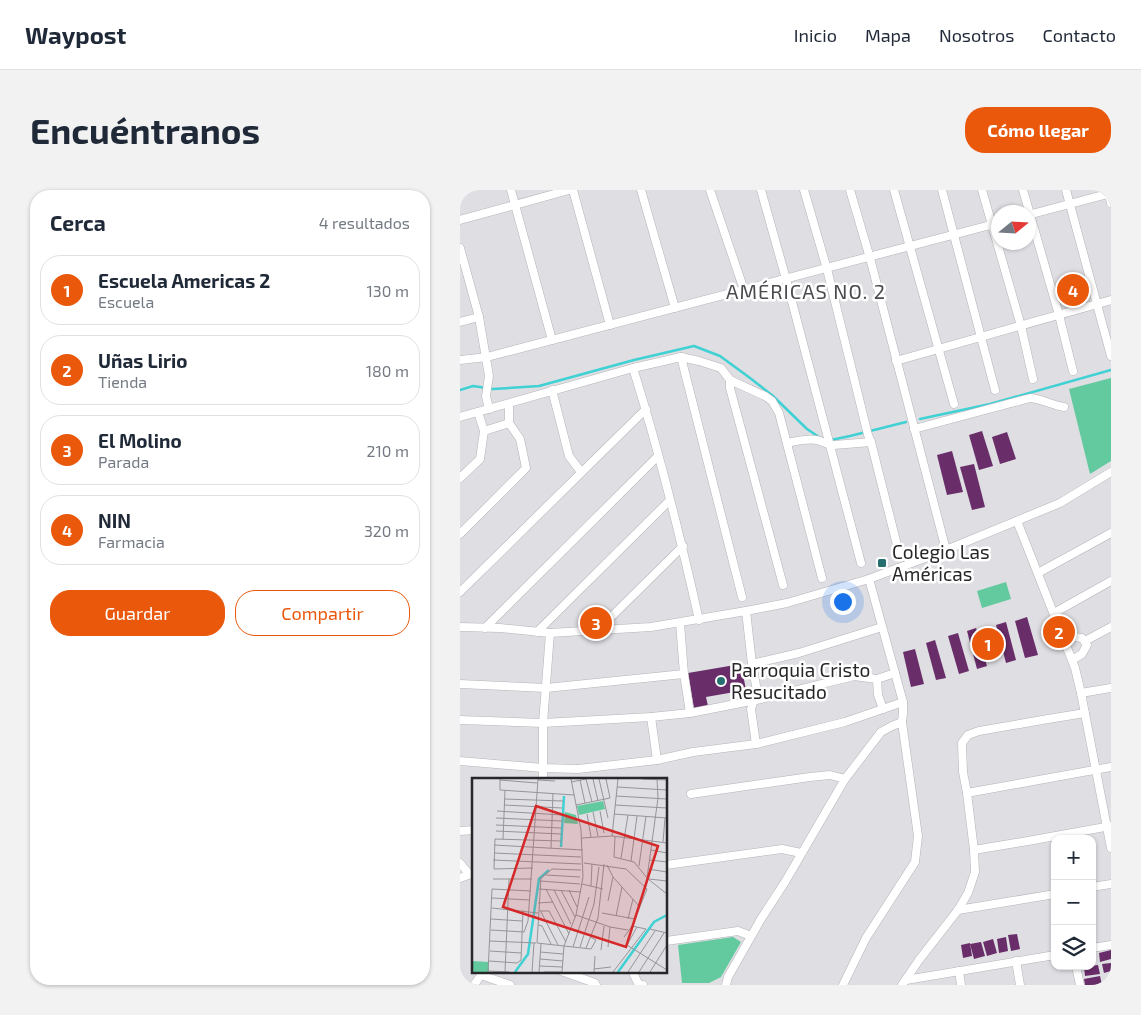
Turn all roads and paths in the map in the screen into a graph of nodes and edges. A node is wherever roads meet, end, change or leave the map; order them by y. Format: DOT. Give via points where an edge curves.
graph roads {
  1 [pos="511,190"];
  2 [pos="569,190"];
  3 [pos="573,190"];
  4 [pos="641,190"];
  5 [pos="710,190"];
  6 [pos="761,190"];
  7 [pos="804,190"];
  8 [pos="850,190"];
  9 [pos="894,190"];
  10 [pos="942,190"];
  11 [pos="982,190"];
  12 [pos="1023,190"];
  13 [pos="1066,190"];
  14 [pos="1109,192"];
  15 [pos="1111,203"];
  16 [pos="515,204"];
  17 [pos="1070,204"];
  18 [pos="1027,205"];
  19 [pos="1036,213"];
  20 [pos="991,214"];
  21 [pos="460,220"];
  22 [pos="991,225"];
  23 [pos="954,235"];
  24 [pos="1036,238"];
  25 [pos="910,247"];
  26 [pos="460,248"];
  27 [pos="1002,250"];
  28 [pos="870,258"];
  29 [pos="827,269"];
  30 [pos="786,279"];
  31 [pos="744,290"];
  32 [pos="1111,300"];
  33 [pos="1097,304"];
  34 [pos="675,308"];
  35 [pos="1059,315"];
  36 [pos="480,317"];
  37 [pos="460,322"];
  38 [pos="610,325"];
  39 [pos="1021,326"];
  40 [pos="981,337"];
  41 [pos="552,340"];
  42 [pos="938,349"];
  43 [pos="1111,356"];
  44 [pos="486,357"];
  45 [pos="681,357"];
  46 [pos="460,360"];
  47 [pos="896,360"];
  48 [pos="633,368"];
  49 [pos="1073,371"];
  50 [pos="1034,379"];
  51 [pos="730,380"];
  52 [pos="552,390"];
  53 [pos="995,390"];
  54 [pos="508,404"];
  55 [pos="954,404"];
  56 [pos="1064,407"];
  57 [pos="489,409"];
  58 [pos="646,409"];
  59 [pos="478,412"];
  60 [pos="460,417"];
  61 [pos="509,423"];
  62 [pos="914,429"];
  63 [pos="484,431"];
  64 [pos="870,438"];
  65 [pos="787,443"];
  66 [pos="828,444"];
  67 [pos="658,456"];
  68 [pos="581,472"];
  69 [pos="1111,472"];
  70 [pos="460,478"];
  71 [pos="670,500"];
  72 [pos="1017,521"];
  73 [pos="1111,533"];
  74 [pos="460,534"];
  75 [pos="944,543"];
  76 [pos="682,546"];
  77 [pos="899,553"];
  78 [pos="861,564"];
  79 [pos="1038,573"];
  80 [pos="822,578"];
  81 [pos="869,579"];
  82 [pos="1111,581"];
  83 [pos="783,585"];
  84 [pos="460,592"];
  85 [pos="742,597"];
  86 [pos="746,611"];
  87 [pos="1054,613"];
  88 [pos="699,620"];
  89 [pos="680,623"];
  90 [pos="460,627"];
  91 [pos="882,627"];
  92 [pos="1111,627"];
  93 [pos="485,628"];
  94 [pos="597,631"];
  95 [pos="537,632"];
  96 [pos="550,633"];
  97 [pos="1065,641"];
  98 [pos="1085,641"];
  99 [pos="1072,660"];
  100 [pos="752,664"];
  101 [pos="894,673"];
  102 [pos="684,674"];
  103 [pos="877,679"];
  104 [pos="460,684"];
  105 [pos="546,688"];
  106 [pos="1111,688"];
  107 [pos="1082,693"];
  108 [pos="754,700"];
  109 [pos="903,702"];
  110 [pos="883,709"];
  111 [pos="690,713"];
  112 [pos="1085,713"];
  113 [pos="651,717"];
  114 [pos="460,720"];
  115 [pos="902,722"];
  116 [pos="543,723"];
  117 [pos="756,744"];
  118 [pos="657,760"];
  119 [pos="460,761"];
  120 [pos="1111,767"];
  121 [pos="543,768"];
  122 [pos="1096,769"];
  123 [pos="543,778"];
  124 [pos="845,780"];
  125 [pos="967,793"];
  126 [pos="691,794"];
  127 [pos="1109,827"];
  128 [pos="1111,848"];
  129 [pos="974,850"];
  130 [pos="801,853"];
  131 [pos="460,863"];
  132 [pos="668,866"];
  133 [pos="471,873"];
  134 [pos="460,878"];
  135 [pos="1111,884"];
  136 [pos="1096,886"];
  137 [pos="1051,895"];
  138 [pos="958,910"];
  139 [pos="751,936"];
  140 [pos="668,941"];
  141 [pos="1111,945"];
  142 [pos="1096,947"];
  143 [pos="1051,956"];
  144 [pos="1016,961"];
  145 [pos="1077,970"];
  146 [pos="958,971"];
  147 [pos="563,972"];
  148 [pos="634,972"];
  149 [pos="904,982"];
  150 [pos="474,985"];
  151 [pos="510,985"];
  152 [pos="596,985"];
  153 [pos="643,985"];
  154 [pos="726,985"];
  155 [pos="843,985"];
  156 [pos="961,985"];
  157 [pos="1020,985"];
  158 [pos="1080,985"];
  1 -- 16 [label="street"];
  2 -- 16 [label="street"];
  3 -- 38 [label="street"];
  4 -- 34 [label="street"];
  5 -- 31 [label="street"];
  6 -- 30 [label="street"];
  7 -- 29 [label="street"];
  8 -- 28 [label="street"];
  9 -- 25 [label="street"];
  10 -- 23 [label="street"];
  11 -- 20 [label="street"];
  12 -- 18 [label="street"];
  13 -- 17 [label="street"];
  14 -- 15 [label="street"];
  14 -- 17 [label="street"];
  16 -- 21 [label="street"];
  16 -- 41 [label="street"];
  17 -- 19 [label="street"];
  17 -- 33 [label="street"];
  22 -- 23 [label="street"];
  23 -- 25 [label="street"];
  23 -- 40 [label="street"];
  24 -- 35 [label="street"];
  25 -- 28 [label="street"];
  25 -- 42 [label="street"];
  26 -- 36 [label="street"];
  27 -- 39 [label="street"];
  28 -- 29 [label="street"];
  28 -- 47 [label="street"];
  29 -- 30 [label="street"];
  29 -- 64 [label="street"];
  30 -- 31 [label="street"];
  30 -- 66 [label="street"];
  31 -- 34 [label="street"];
  32 -- 33 [label="street"];
  33 -- 35 [label="street"];
  33 -- 43 [label="street"];
  34 -- 38 [label="street"];
  35 -- 39 [label="street"];
  35 -- 49 [label="street"];
  36 -- 37 [label="street"];
  36 -- 44 [label="street"];
  38 -- 41 [label="street"];
  39 -- 40 [label="street"];
  39 -- 50 [label="street"];
  40 -- 42 [label="street"];
  40 -- 53 [label="street"];
  41 -- 44 [label="street"];
  42 -- 47 [label="street"];
  42 -- 55 [label="street"];
  44 -- 46 [label="street"];
  44 -- 57 [label="street"];
  45 -- 48 [label="street"];
  45 -- 51 [label="street" via="721,368"];
  45 -- 85 [label="street"];
  47 -- 62 [label="street"];
  48 -- 52 [label="street"];
  48 -- 58 [label="street"];
  51 -- 65 [label="street" via="772,401 779,413"];
  51 -- 83 [label="street"];
  52 -- 54 [label="street"];
  52 -- 68 [label="street" via="569,456"];
  54 -- 57 [label="street"];
  54 -- 61 [label="street"];
  56 -- 62 [label="street" via="1030,398"];
  57 -- 59 [label="street"];
  58 -- 67 [label="street"];
  58 -- 68 [label="street"];
  59 -- 60 [label="street"];
  59 -- 63 [label="street"];
  61 -- 63 [label="street"];
  61 -- 74 [label="street" via="520,439 526,468"];
  62 -- 75 [label="street"];
  63 -- 70 [label="street" via="480,459"];
  64 -- 66 [label="street"];
  64 -- 77 [label="street"];
  65 -- 66 [label="street" via="806,439"];
  65 -- 80 [label="street"];
  66 -- 78 [label="street"];
  67 -- 71 [label="street"];
  67 -- 93 [label="street"];
  68 -- 84 [label="street"];
  69 -- 72 [label="street" via="1060,503"];
  71 -- 76 [label="street"];
  71 -- 95 [label="street"];
  72 -- 75 [label="street"];
  72 -- 79 [label="street"];
  73 -- 79 [label="street"];
  75 -- 81 [label="street"];
  76 -- 88 [label="street"];
  76 -- 94 [label="street"];
  79 -- 87 [label="street"];
  81 -- 86 [label="street"];
  81 -- 91 [label="street"];
  82 -- 87 [label="street"];
  86 -- 88 [label="street"];
  86 -- 100 [label="street"];
  87 -- 97 [label="street"];
  88 -- 89 [label="street"];
  89 -- 94 [label="street"];
  89 -- 102 [label="street"];
  90 -- 93 [label="street"];
  91 -- 100 [label="street"];
  91 -- 101 [label="street"];
  92 -- 98 [label="street"];
  93 -- 95 [label="street"];
  94 -- 96 [label="street"];
  95 -- 96 [label="street"];
  96 -- 105 [label="street"];
  97 -- 98 [label="street" via="1074,636"];
  97 -- 99 [label="street"];
  98 -- 99 [label="street" via="1087,645 1082,654"];
  99 -- 107 [label="street"];
  100 -- 108 [label="street"];
  101 -- 103 [label="street"];
  101 -- 109 [label="street"];
  102 -- 105 [label="street"];
  102 -- 111 [label="street"];
  103 -- 108 [label="street" via="854,676"];
  103 -- 110 [label="street"];
  104 -- 105 [label="street"];
  105 -- 116 [label="street"];
  106 -- 107 [label="street"];
  107 -- 112 [label="street"];
  108 -- 111 [label="street"];
  108 -- 117 [label="street" via="751,708"];
  109 -- 110 [label="street"];
  109 -- 115 [label="street"];
  110 -- 117 [label="street"];
  111 -- 113 [label="street"];
  112 -- 122 [label="street"];
  112 -- 125 [label="street" via="968,735 962,743"];
  113 -- 116 [label="street"];
  113 -- 118 [label="street"];
  114 -- 116 [label="street"];
  115 -- 124 [label="street" via="881,732"];
  115 -- 155 [label="street" via="918,836 915,862 866,938"];
  116 -- 121 [label="street"];
  117 -- 118 [label="street"];
  118 -- 121 [label="street" via="578,769"];
  119 -- 121 [label="street"];
  120 -- 122 [label="street"];
  121 -- 123 [label="street"];
  122 -- 125 [label="street"];
  122 -- 127 [label="street"];
  124 -- 126 [label="street" via="830,775 810,776"];
  124 -- 130 [label="street"];
  125 -- 129 [label="street"];
  127 -- 128 [label="street"];
  127 -- 129 [label="street"];
  129 -- 138 [label="street" via="975,872"];
  130 -- 132 [label="street" via="782,849"];
  130 -- 139 [label="street"];
  131 -- 133 [label="street"];
  133 -- 134 [label="street"];
  135 -- 136 [label="street"];
  137 -- 138 [label="street"];
  138 -- 149 [label="street"];
  139 -- 140 [label="street" via="738,931"];
  139 -- 154 [label="street"];
  141 -- 142 [label="street"];
  143 -- 144 [label="street"];
  144 -- 146 [label="street"];
  144 -- 157 [label="street"];
  145 -- 158 [label="street"];
  146 -- 149 [label="street"];
  146 -- 156 [label="street"];
  147 -- 152 [label="street"];
  148 -- 153 [label="street" via="639,985"];
  150 -- 151 [label="street" via="481,975"];
}
